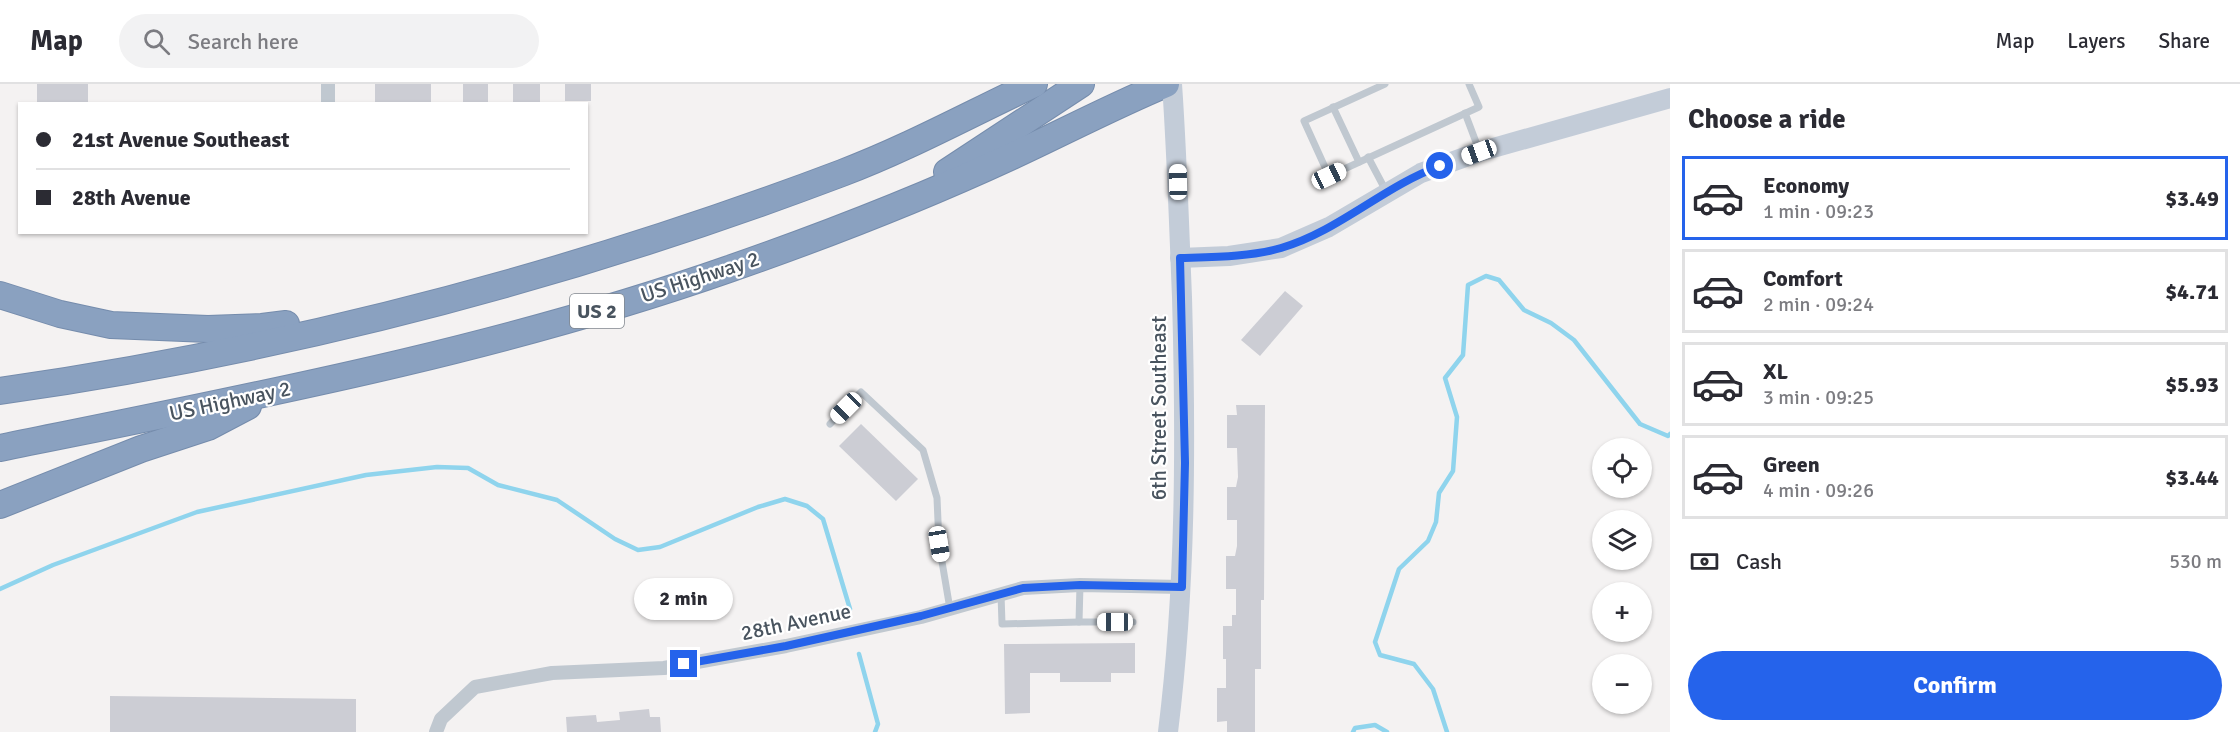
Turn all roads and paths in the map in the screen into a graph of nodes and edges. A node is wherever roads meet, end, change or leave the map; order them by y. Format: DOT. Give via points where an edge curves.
graph roads {
  1 [pos="328,84"];
  2 [pos="1034,84"];
  3 [pos="1081,84"];
  4 [pos="1166,84"];
  5 [pos="1172,84"];
  6 [pos="1385,84"];
  7 [pos="1469,84"];
  8 [pos="1670,98"];
  9 [pos="327,102"];
  10 [pos="1333,107"];
  11 [pos="1465,113"];
  12 [pos="1479,152"];
  13 [pos="1368,157"];
  14 [pos="1359,162"];
  15 [pos="1387,193"];
  16 [pos="900,204"];
  17 [pos="1180,258"];
  18 [pos="0,295"];
  19 [pos="426,305"];
  20 [pos="0,391"];
  21 [pos="274,392"];
  22 [pos="830,424"];
  23 [pos="0,448"];
  24 [pos="0,504"];
  25 [pos="1080,585"];
  26 [pos="1182,587"];
  27 [pos="1002,594"];
  28 [pos="950,609"];
  29 [pos="1079,622"];
  30 [pos="1133,622"];
  31 [pos="436,732"];
  32 [pos="1168,732"];
  1 -- 9 [label="street"];
  2 -- 19 [label="highway, US 2" via="962,121 843,172 614,251"];
  3 -- 16 [label="highway"];
  4 -- 16 [label="highway, US Highway 2 / US 2"];
  5 -- 17 [label="street, 6th Street Southeast"];
  6 -- 10 [label="lane"];
  7 -- 11 [label="lane" via="1479,107"];
  8 -- 12 [label="street"];
  10 -- 14 [label="lane"];
  10 -- 14 [label="lane" via="1304,121 1329,176"];
  11 -- 12 [label="lane"];
  11 -- 13 [label="lane"];
  12 -- 15 [label="street" via="1421,173"];
  13 -- 14 [label="lane"];
  13 -- 15 [label="lane"];
  15 -- 17 [label="street" via="1329,227 1281,248"];
  16 -- 21 [label="highway, US Highway 2 / US 2" via="729,270 529,332 398,366"];
  17 -- 26 [label="street, 6th Street Southeast" via="1185,463"];
  18 -- 19 [label="highway" via="111,325 208,329 262,327"];
  19 -- 20 [label="highway, US 2" via="223,352"];
  21 -- 23 [label="highway, US Highway 2 / US 2"];
  21 -- 24 [label="highway" via="208,427"];
  22 -- 28 [label="lane" via="861,392 923,450 937,498 939,544"];
  25 -- 26 [label="street, 28th Avenue"];
  25 -- 27 [label="street, 28th Avenue" via="1023,588"];
  25 -- 29 [label="lane"];
  26 -- 32 [label="street, 6th Street Southeast"];
  27 -- 28 [label="street, 28th Avenue"];
  27 -- 29 [label="lane" via="1002,624"];
  28 -- 31 [label="street, 28th Avenue" via="786,646 664,668 552,673 475,687 441,718"];
  29 -- 30 [label="lane"];
}
